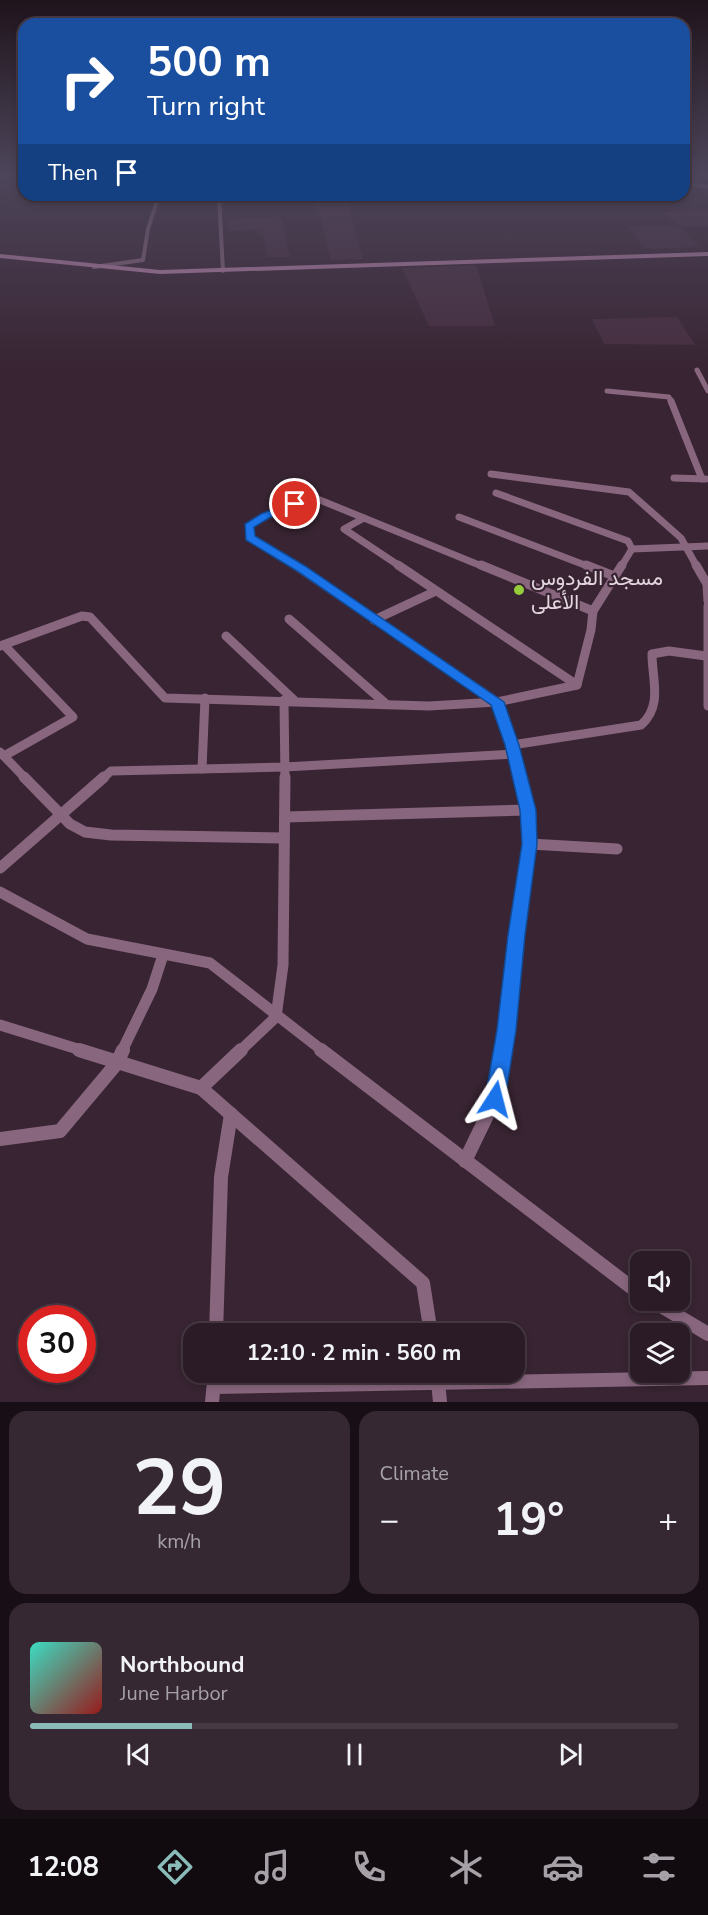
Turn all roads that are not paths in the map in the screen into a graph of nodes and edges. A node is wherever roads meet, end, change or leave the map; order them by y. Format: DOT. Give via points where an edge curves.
graph roads {
  1 [pos="146,240"];
  2 [pos="221,240"];
  3 [pos="708,254"];
  4 [pos="0,256"];
  5 [pos="94,267"];
  6 [pos="223,271"];
  7 [pos="697,370"];
  8 [pos="607,391"];
  9 [pos="708,391"];
  10 [pos="491,474"];
  11 [pos="674,478"];
  12 [pos="705,479"];
  13 [pos="496,493"];
  14 [pos="459,517"];
  15 [pos="364,518"];
  16 [pos="708,546"];
  17 [pos="686,548"];
  18 [pos="632,549"];
  19 [pos="614,576"];
  20 [pos="707,584"];
  21 [pos="436,591"];
  22 [pos="708,601"];
  23 [pos="708,606"];
  24 [pos="593,611"];
  25 [pos="289,619"];
  26 [pos="374,620"];
  27 [pos="226,636"];
  28 [pos="2,646"];
  29 [pos="706,657"];
  30 [pos="578,685"];
  31 [pos="205,698"];
  32 [pos="289,700"];
  33 [pos="497,702"];
  34 [pos="385,703"];
  35 [pos="708,706"];
  36 [pos="513,749"];
  37 [pos="2,754"];
  38 [pos="285,767"];
  39 [pos="202,769"];
  40 [pos="528,810"];
  41 [pos="59,814"];
  42 [pos="286,817"];
  43 [pos="284,838"];
  44 [pos="530,844"];
  45 [pos="617,849"];
  46 [pos="0,868"];
  47 [pos="0,892"];
  48 [pos="163,955"];
  49 [pos="276,1017"];
  50 [pos="0,1025"];
  51 [pos="117,1063"];
  52 [pos="201,1088"];
  53 [pos="231,1114"];
  54 [pos="0,1139"];
  55 [pos="465,1161"];
  56 [pos="630,1286"];
  57 [pos="669,1311"];
  58 [pos="216,1323"];
  59 [pos="429,1323"];
  60 [pos="708,1334"];
  61 [pos="525,1377"];
  62 [pos="708,1378"];
  63 [pos="304,1383"];
  64 [pos="438,1383"];
  65 [pos="214,1387"];
  66 [pos="440,1402"];
  1 -- 5 [label="street" via="143,260"];
  2 -- 6 [label="street"];
  3 -- 6 [label="main road"];
  4 -- 5 [label="main road"];
  5 -- 6 [label="main road"];
  7 -- 9 [label="street"];
  8 -- 12 [label="street" via="669,398"];
  10 -- 17 [label="street" via="629,492 681,538"];
  11 -- 12 [label="street"];
  13 -- 18 [label="street" via="628,541"];
  14 -- 19 [label="street"];
  15 -- 21 [label="street" via="344,529"];
  15 -- 24 [label="street"];
  15 -- 26 [label="street" via="315,498 265,516 249,526 249,538 301,568"];
  16 -- 17 [label="street"];
  17 -- 18 [label="street"];
  17 -- 20 [label="street"];
  18 -- 19 [label="street"];
  19 -- 24 [label="street"];
  20 -- 22 [label="street"];
  21 -- 26 [label="street"];
  21 -- 30 [label="street"];
  23 -- 29 [label="street"];
  24 -- 30 [label="street"];
  25 -- 34 [label="street"];
  26 -- 33 [label="street"];
  27 -- 32 [label="street"];
  28 -- 31 [label="street" via="82,616 90,617 165,698"];
  28 -- 37 [label="street" via="73,717"];
  29 -- 35 [label="street"];
  29 -- 36 [label="street" via="669,651 652,654 654,713 641,725"];
  30 -- 33 [label="street"];
  31 -- 32 [label="street"];
  31 -- 39 [label="street"];
  32 -- 34 [label="street"];
  32 -- 38 [label="street"];
  33 -- 34 [label="street" via="429,706"];
  33 -- 36 [label="street"];
  36 -- 38 [label="street"];
  36 -- 40 [label="street"];
  37 -- 41 [label="street"];
  38 -- 39 [label="street"];
  38 -- 42 [label="street"];
  39 -- 41 [label="street" via="111,771"];
  40 -- 42 [label="street"];
  40 -- 44 [label="street"];
  41 -- 43 [label="street" via="85,832 94,833"];
  41 -- 46 [label="street"];
  42 -- 43 [label="street"];
  43 -- 49 [label="street" via="283,965"];
  44 -- 45 [label="street"];
  44 -- 55 [label="street" via="495,1099"];
  47 -- 48 [label="street" via="87,939"];
  48 -- 49 [label="street" via="210,963"];
  48 -- 51 [label="street" via="152,989"];
  49 -- 52 [label="street"];
  49 -- 55 [label="street"];
  50 -- 51 [label="street"];
  51 -- 52 [label="street"];
  51 -- 54 [label="street" via="60,1131"];
  52 -- 53 [label="street"];
  53 -- 58 [label="street" via="221,1177"];
  53 -- 59 [label="street" via="423,1283"];
  55 -- 56 [label="street"];
  57 -- 60 [label="street"];
  61 -- 62 [label="street"];
  63 -- 65 [label="street"];
  64 -- 66 [label="street"];
}
